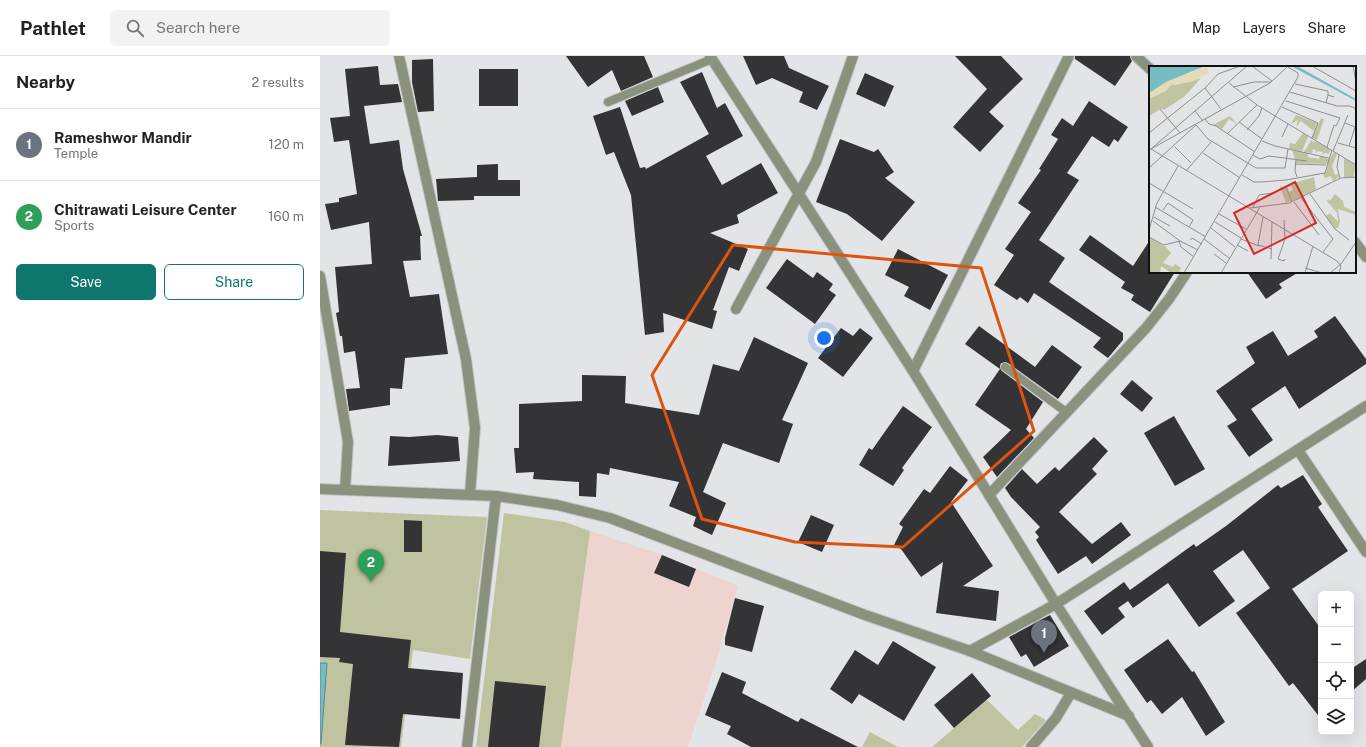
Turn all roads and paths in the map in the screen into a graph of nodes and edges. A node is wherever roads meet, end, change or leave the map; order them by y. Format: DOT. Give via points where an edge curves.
graph roads {
  1 [pos="399,56"];
  2 [pos="853,56"];
  3 [pos="1069,56"];
  4 [pos="1136,56"];
  5 [pos="711,57"];
  6 [pos="1149,68"];
  7 [pos="608,102"];
  8 [pos="798,195"];
  9 [pos="1356,243"];
  10 [pos="1366,257"];
  11 [pos="1187,273"];
  12 [pos="320,276"];
  13 [pos="736,309"];
  14 [pos="1005,367"];
  15 [pos="913,371"];
  16 [pos="1366,406"];
  17 [pos="1066,412"];
  18 [pos="1298,450"];
  19 [pos="320,489"];
  20 [pos="346,490"];
  21 [pos="470,494"];
  22 [pos="989,495"];
  23 [pos="496,496"];
  24 [pos="1366,552"];
  25 [pos="1056,604"];
  26 [pos="970,651"];
  27 [pos="1071,693"];
  28 [pos="1129,716"];
  29 [pos="467,747"];
  30 [pos="1031,747"];
  31 [pos="1148,747"];
  1 -- 21 [label="street" via="466,359 475,428"];
  2 -- 8 [label="street" via="816,162"];
  3 -- 15 [label="street"];
  4 -- 6 [label="street"];
  5 -- 7 [label="lane"];
  5 -- 8 [label="street"];
  8 -- 13 [label="street"];
  8 -- 15 [label="street"];
  9 -- 10 [label="street"];
  11 -- 17 [label="street" via="1146,328"];
  12 -- 20 [label="street" via="348,442"];
  14 -- 17 [label="lane"];
  15 -- 22 [label="street"];
  16 -- 18 [label="street"];
  17 -- 22 [label="street"];
  18 -- 24 [label="street"];
  18 -- 25 [label="street"];
  19 -- 20 [label="street"];
  20 -- 21 [label="street"];
  21 -- 23 [label="street"];
  22 -- 25 [label="street"];
  23 -- 26 [label="street" via="557,505 610,518 865,616"];
  23 -- 29 [label="street"];
  25 -- 26 [label="street"];
  25 -- 28 [label="street"];
  26 -- 27 [label="street"];
  27 -- 28 [label="street"];
  27 -- 30 [label="street" via="1056,718"];
  28 -- 31 [label="street"];
}
